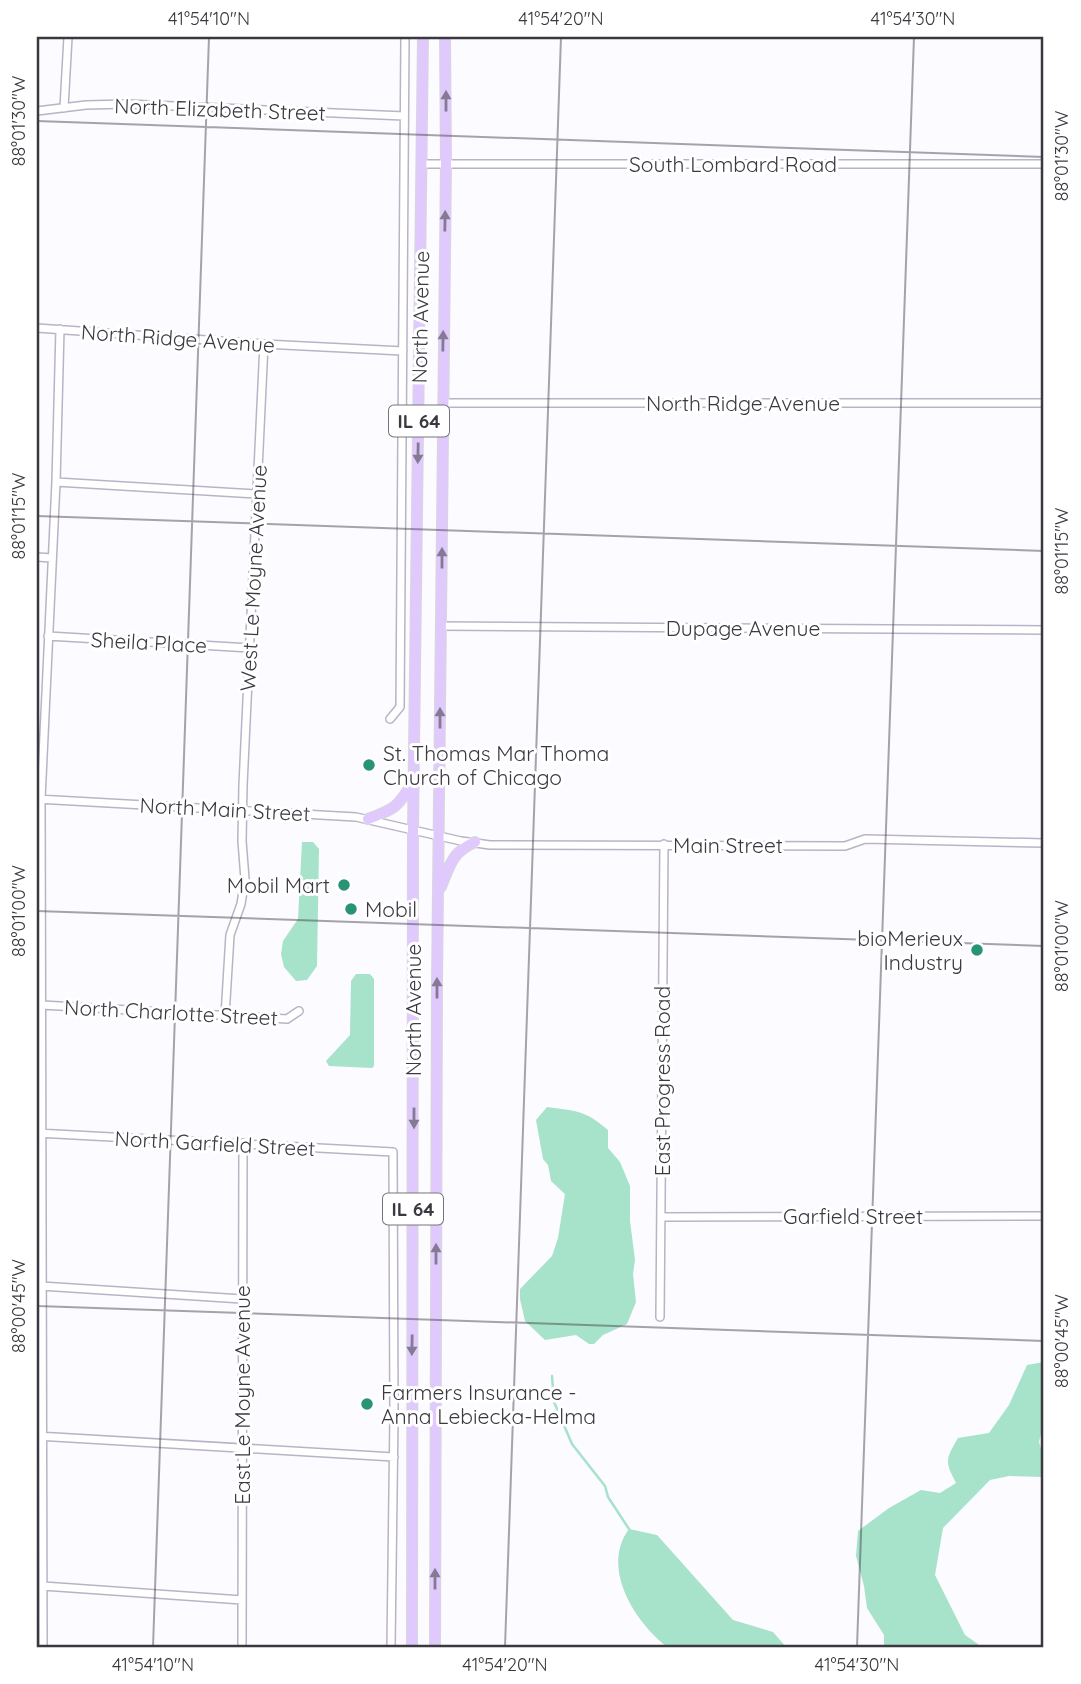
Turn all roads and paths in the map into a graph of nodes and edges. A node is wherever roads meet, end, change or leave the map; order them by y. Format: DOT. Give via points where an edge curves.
graph roads {
  1 [pos="68,37"];
  2 [pos="405,37"];
  3 [pos="423,37"];
  4 [pos="445,37"];
  5 [pos="64,107"];
  6 [pos="37,111"];
  7 [pos="404,116"];
  8 [pos="422,164"];
  9 [pos="446,164"];
  10 [pos="1044,164"];
  11 [pos="37,328"];
  12 [pos="60,330"];
  13 [pos="264,344"];
  14 [pos="403,351"];
  15 [pos="1044,403"];
  16 [pos="443,404"];
  17 [pos="56,482"];
  18 [pos="257,494"];
  19 [pos="37,557"];
  20 [pos="52,558"];
  21 [pos="442,626"];
  22 [pos="1044,630"];
  23 [pos="48,636"];
  24 [pos="250,648"];
  25 [pos="390,719"];
  26 [pos="414,782"];
  27 [pos="39,799"];
  28 [pos="243,811"];
  29 [pos="368,819"];
  30 [pos="413,829"];
  31 [pos="440,835"];
  32 [pos="475,842"];
  33 [pos="1044,843"];
  34 [pos="664,844"];
  35 [pos="439,894"];
  36 [pos="41,1005"];
  37 [pos="299,1011"];
  38 [pos="225,1016"];
  39 [pos="39,1133"];
  40 [pos="243,1143"];
  41 [pos="661,1216"];
  42 [pos="1044,1216"];
  43 [pos="41,1286"];
  44 [pos="242,1299"];
  45 [pos="660,1317"];
  46 [pos="39,1436"];
  47 [pos="243,1448"];
  48 [pos="394,1457"];
  49 [pos="43,1586"];
  50 [pos="242,1600"];
  51 [pos="43,1647"];
  52 [pos="242,1647"];
  53 [pos="391,1647"];
  54 [pos="412,1647"];
  55 [pos="435,1647"];
  1 -- 5 [label="street"];
  2 -- 7 [label="street, North Avenue"];
  3 -- 8 [label="main road, North Avenue / IL 64"];
  9 -- 4 [label="main road, North Avenue / IL 64, one-way"];
  5 -- 6 [label="street, North Elizabeth Street"];
  5 -- 7 [label="street, North Elizabeth Street" via="127,104"];
  7 -- 14 [label="street, North Avenue"];
  8 -- 9 [label="street, South Lombard Road"];
  8 -- 26 [label="main road, North Avenue / IL 64, one-way"];
  9 -- 10 [label="street, South Lombard Road"];
  16 -- 9 [label="main road, North Avenue / IL 64, one-way"];
  11 -- 12 [label="street, North Ridge Avenue"];
  12 -- 13 [label="street, North Ridge Avenue"];
  12 -- 17 [label="street"];
  13 -- 14 [label="street, North Ridge Avenue"];
  13 -- 18 [label="street, West Le Moyne Avenue"];
  14 -- 25 [label="street, North Avenue" via="400,707"];
  15 -- 16 [label="street, North Ridge Avenue"];
  21 -- 16 [label="main road, North Avenue / IL 64, one-way"];
  17 -- 18 [label="street"];
  17 -- 20 [label="street"];
  18 -- 24 [label="street, West Le Moyne Avenue"];
  19 -- 20 [label="street"];
  20 -- 23 [label="street"];
  21 -- 22 [label="street, Dupage Avenue"];
  31 -- 21 [label="main road, North Avenue / IL 64, one-way"];
  23 -- 24 [label="street, Sheila Place"];
  23 -- 27 [label="street"];
  24 -- 28 [label="street, West Le Moyne Avenue"];
  26 -- 29 [label="main road" via="401,803"];
  26 -- 30 [label="main road, North Avenue / IL 64"];
  27 -- 28 [label="street, North Main Street"];
  27 -- 36 [label="street"];
  28 -- 29 [label="street, North Main Street"];
  28 -- 38 [label="street" via="245,879 229,935"];
  29 -- 30 [label="street, North Main Street"];
  30 -- 31 [label="street, Main Street"];
  30 -- 54 [label="main road, North Avenue / IL 64, one-way"];
  31 -- 32 [label="street, Main Street"];
  31 -- 35 [label="main road, North Avenue / IL 64"];
  32 -- 34 [label="street, Main Street"];
  32 -- 35 [label="main road" via="456,853"];
  33 -- 34 [label="street, Main Street" via="865,839 845,846"];
  34 -- 41 [label="street, East Progress Road"];
  55 -- 35 [label="main road, North Avenue / IL 64, one-way"];
  36 -- 38 [label="street, North Charlotte Street"];
  36 -- 39 [label="street"];
  37 -- 38 [label="street, North Charlotte Street" via="287,1018"];
  39 -- 40 [label="street, North Garfield Street"];
  39 -- 43 [label="street"];
  40 -- 44 [label="street, East Le Moyne Avenue"];
  40 -- 48 [label="street, North Garfield Street" via="393,1152"];
  41 -- 42 [label="street, Garfield Street"];
  41 -- 45 [label="street, East Progress Road"];
  43 -- 44 [label="street"];
  43 -- 46 [label="street"];
  44 -- 47 [label="street, East Le Moyne Avenue"];
  46 -- 47 [label="street"];
  46 -- 49 [label="street"];
  47 -- 48 [label="street"];
  47 -- 50 [label="street, East Le Moyne Avenue"];
  48 -- 53 [label="street"];
  49 -- 50 [label="street"];
  49 -- 51 [label="street"];
  50 -- 52 [label="street, East Le Moyne Avenue"];
}
